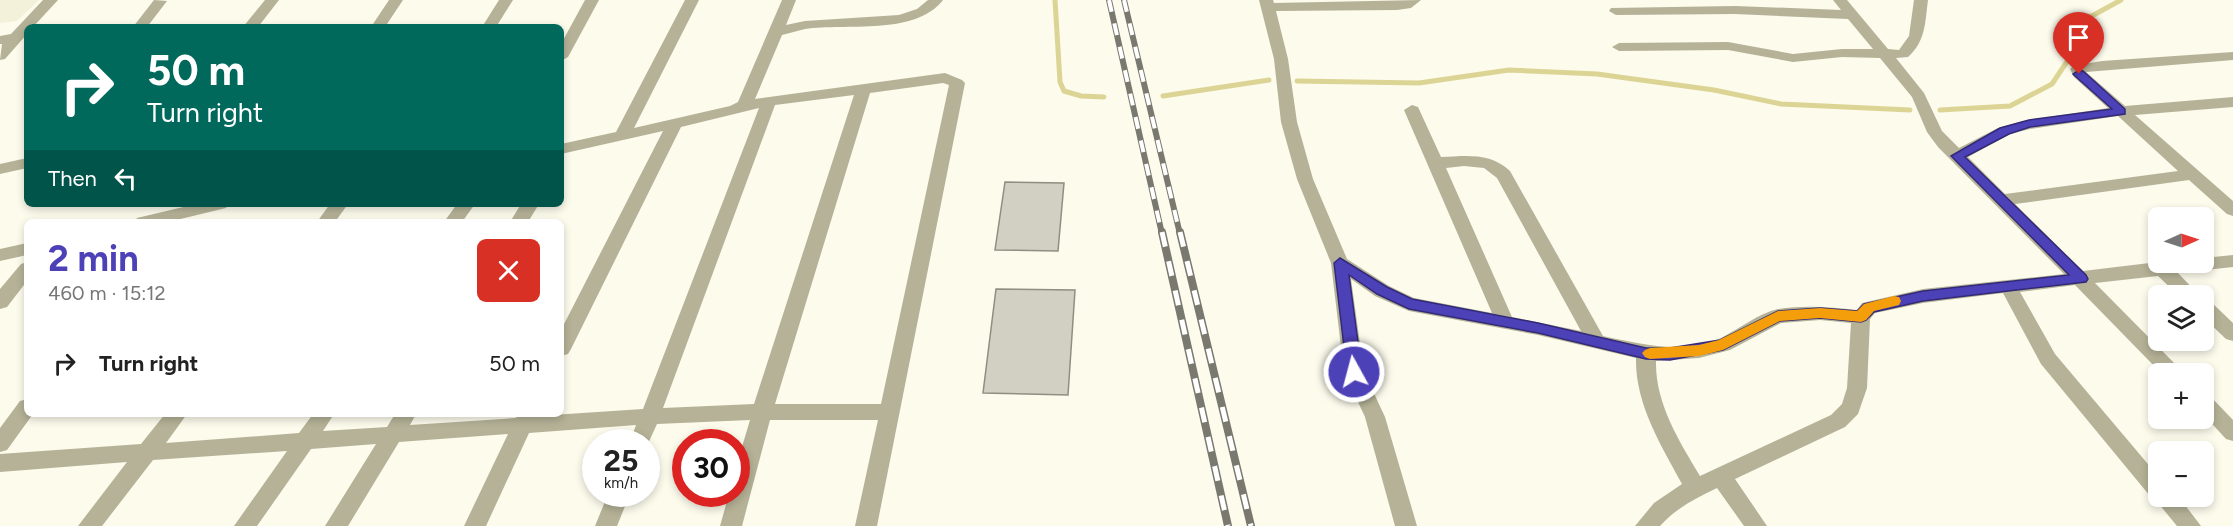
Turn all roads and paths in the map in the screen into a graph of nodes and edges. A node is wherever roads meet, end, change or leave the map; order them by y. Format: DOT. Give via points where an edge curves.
graph roads {
  1 [pos="51,0"];
  2 [pos="272,0"];
  3 [pos="396,0"];
  4 [pos="506,0"];
  5 [pos="592,0"];
  6 [pos="692,0"];
  7 [pos="789,0"];
  8 [pos="936,0"];
  9 [pos="1414,0"];
  10 [pos="1840,0"];
  11 [pos="1921,0"];
  12 [pos="160,1"];
  13 [pos="1267,3"];
  14 [pos="1616,10"];
  15 [pos="1853,15"];
  16 [pos="24,24"];
  17 [pos="25,24"];
  18 [pos="142,24"];
  19 [pos="252,24"];
  20 [pos="380,24"];
  21 [pos="491,24"];
  22 [pos="777,32"];
  23 [pos="8,39"];
  24 [pos="1619,47"];
  25 [pos="564,51"];
  26 [pos="1885,54"];
  27 [pos="0,56"];
  28 [pos="2233,56"];
  29 [pos="863,90"];
  30 [pos="769,102"];
  31 [pos="2233,102"];
  32 [pos="744,105"];
  33 [pos="1412,110"];
  34 [pos="2121,111"];
  35 [pos="674,126"];
  36 [pos="622,136"];
  37 [pos="564,148"];
  38 [pos="1957,156"];
  39 [pos="24,164"];
  40 [pos="1436,164"];
  41 [pos="0,169"];
  42 [pos="2192,174"];
  43 [pos="2001,200"];
  44 [pos="2230,205"];
  45 [pos="209,207"];
  46 [pos="164,219"];
  47 [pos="24,250"];
  48 [pos="0,255"];
  49 [pos="2233,261"];
  50 [pos="1340,263"];
  51 [pos="2214,263"];
  52 [pos="2148,270"];
  53 [pos="24,272"];
  54 [pos="2166,273"];
  55 [pos="2081,279"];
  56 [pos="2179,285"];
  57 [pos="2008,286"];
  58 [pos="0,302"];
  59 [pos="2214,316"];
  60 [pos="1861,317"];
  61 [pos="1505,322"];
  62 [pos="2233,334"];
  63 [pos="1596,341"];
  64 [pos="564,343"];
  65 [pos="1646,353"];
  66 [pos="2164,363"];
  67 [pos="24,411"];
  68 [pos="762,412"];
  69 [pos="891,412"];
  70 [pos="2214,413"];
  71 [pos="651,416"];
  72 [pos="175,417"];
  73 [pos="322,417"];
  74 [pos="404,417"];
  75 [pos="526,419"];
  76 [pos="646,429"];
  77 [pos="2233,433"];
  78 [pos="394,436"];
  79 [pos="305,442"];
  80 [pos="0,444"];
  81 [pos="147,453"];
  82 [pos="0,463"];
  83 [pos="1721,476"];
  84 [pos="2148,478"];
  85 [pos="1695,488"];
  86 [pos="614,507"];
  87 [pos="2174,507"];
  88 [pos="90,526"];
  89 [pos="245,526"];
  90 [pos="336,526"];
  91 [pos="475,526"];
  92 [pos="606,526"];
  93 [pos="731,526"];
  94 [pos="866,526"];
  95 [pos="1406,526"];
  96 [pos="1646,526"];
  97 [pos="1756,526"];
  98 [pos="2190,526"];
  1 -- 17 [label="street"];
  2 -- 19 [label="street"];
  3 -- 20 [label="street"];
  4 -- 21 [label="street"];
  5 -- 25 [label="street"];
  6 -- 36 [label="street"];
  7 -- 22 [label="street"];
  8 -- 22 [label="street" via="922,12 901,19 805,25"];
  9 -- 13 [label="street" via="1397,6"];
  10 -- 15 [label="street"];
  11 -- 26 [label="street" via="1919,29 1907,51"];
  12 -- 18 [label="street"];
  13 -- 50 [label="street" via="1281,59 1289,122 1305,179"];
  14 -- 15 [label="street"];
  15 -- 26 [label="street"];
  16 -- 23 [label="street"];
  22 -- 32 [label="street"];
  23 -- 27 [label="street"];
  24 -- 26 [label="street" via="1728,46 1793,58"];
  26 -- 38 [label="street" via="1918,96 1935,132"];
  28 -- 34 [label="street" via="2078,69"];
  29 -- 30 [label="street"];
  29 -- 68 [label="street"];
  29 -- 69 [label="street" via="945,78 957,83"];
  30 -- 32 [label="street"];
  30 -- 71 [label="street"];
  31 -- 34 [label="street"];
  32 -- 35 [label="street"];
  33 -- 40 [label="street"];
  34 -- 38 [label="street" via="2029,124 2004,131"];
  34 -- 42 [label="street"];
  35 -- 36 [label="street"];
  35 -- 64 [label="street"];
  36 -- 37 [label="street"];
  38 -- 43 [label="street"];
  39 -- 41 [label="street"];
  40 -- 61 [label="street"];
  40 -- 63 [label="street" via="1478,160 1497,166"];
  42 -- 43 [label="street"];
  42 -- 44 [label="street"];
  43 -- 55 [label="street"];
  45 -- 46 [label="street"];
  47 -- 48 [label="street"];
  49 -- 51 [label="street"];
  50 -- 61 [label="street" via="1409,304"];
  50 -- 95 [label="street" via="1354,372 1382,437"];
  52 -- 55 [label="street"];
  53 -- 58 [label="street"];
  54 -- 56 [label="street"];
  55 -- 57 [label="street"];
  55 -- 66 [label="street"];
  57 -- 60 [label="street" via="1886,303 1869,308"];
  57 -- 84 [label="street" via="2048,359"];
  59 -- 62 [label="street"];
  60 -- 65 [label="street" via="1820,313 1778,316 1723,345 1680,353"];
  60 -- 83 [label="street" via="1857,388 1851,408 1838,421"];
  61 -- 63 [label="street"];
  63 -- 65 [label="street"];
  65 -- 85 [label="street" via="1647,382 1666,433"];
  67 -- 80 [label="street"];
  68 -- 69 [label="street"];
  68 -- 71 [label="street"];
  68 -- 93 [label="street"];
  69 -- 94 [label="street"];
  70 -- 77 [label="street"];
  71 -- 75 [label="street"];
  71 -- 76 [label="street"];
  72 -- 81 [label="street"];
  73 -- 79 [label="street"];
  74 -- 78 [label="street"];
  75 -- 78 [label="street"];
  75 -- 91 [label="street"];
  78 -- 79 [label="street"];
  78 -- 90 [label="street"];
  79 -- 81 [label="street"];
  79 -- 89 [label="street"];
  81 -- 82 [label="street"];
  81 -- 88 [label="street"];
  83 -- 85 [label="street"];
  83 -- 97 [label="street"];
  85 -- 96 [label="street" via="1662,509"];
  86 -- 92 [label="street"];
  87 -- 98 [label="street"];
}
